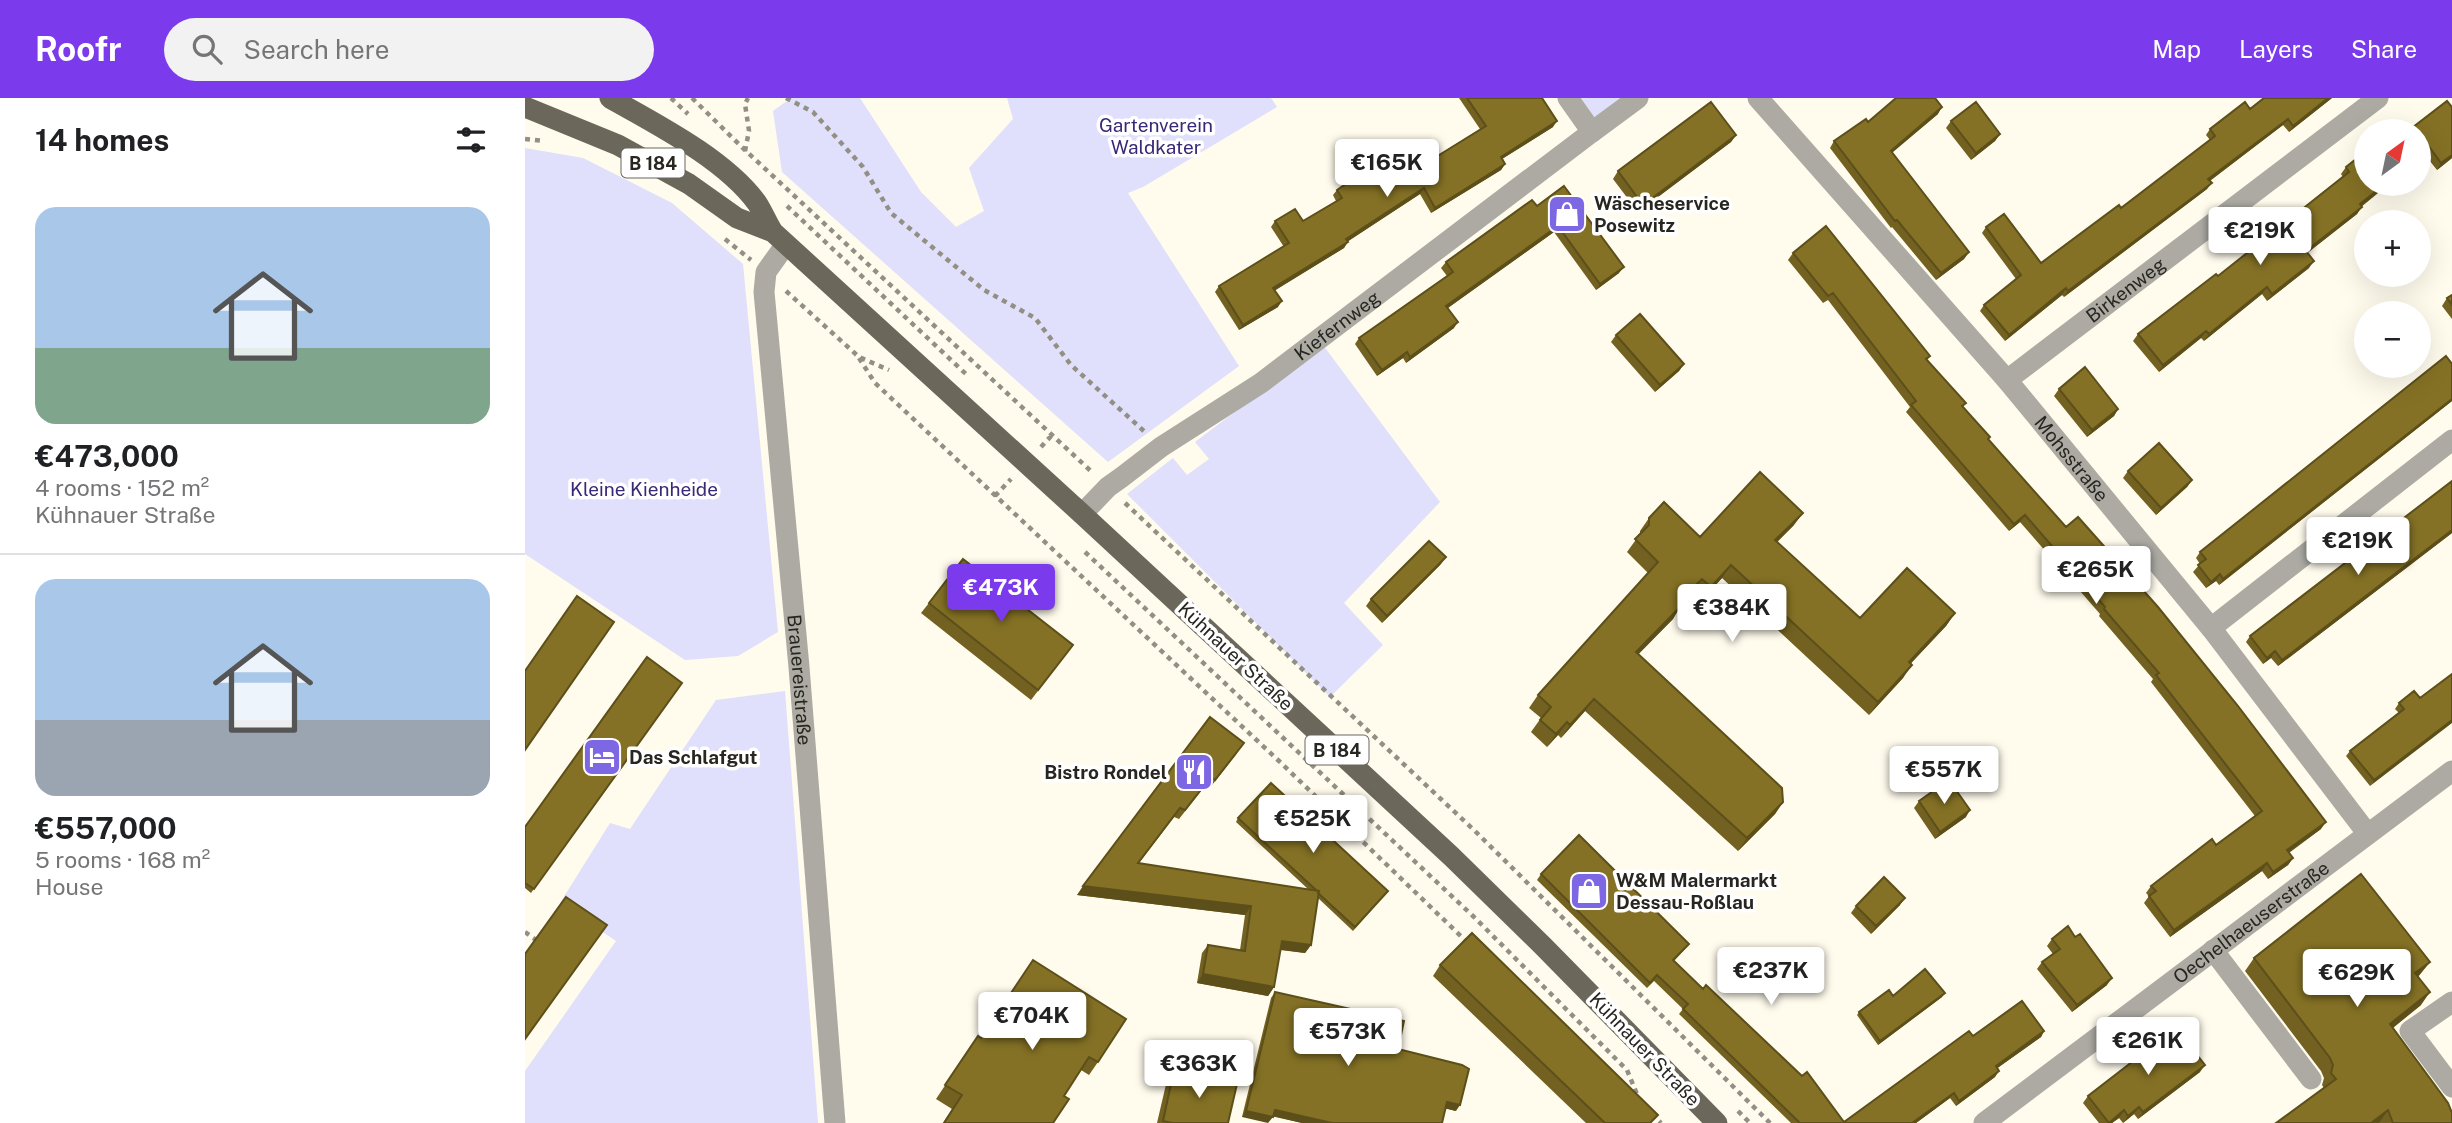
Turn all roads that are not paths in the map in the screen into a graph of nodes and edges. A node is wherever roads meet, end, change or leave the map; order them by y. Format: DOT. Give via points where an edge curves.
graph roads {
  1 [pos="610,98"];
  2 [pos="1568,98"];
  3 [pos="1638,98"];
  4 [pos="1758,98"];
  5 [pos="2378,98"];
  6 [pos="525,107"];
  7 [pos="1592,132"];
  8 [pos="779,238"];
  9 [pos="2007,380"];
  10 [pos="2452,440"];
  11 [pos="1082,514"];
  12 [pos="2211,628"];
  13 [pos="2452,771"];
  14 [pos="2367,833"];
  15 [pos="2213,950"];
  16 [pos="2452,1002"];
  17 [pos="2311,1079"];
  18 [pos="2452,1087"];
  19 [pos="835,1123"];
  20 [pos="1717,1123"];
  21 [pos="1984,1123"];
  1 -- 8 [label="main road, Kühnauer Straße / B 184" via="725,171 756,203"];
  2 -- 7 [label="street"];
  3 -- 7 [label="street, Kiefernweg"];
  4 -- 9 [label="street, Mohsstraße"];
  5 -- 9 [label="street, Birkenweg"];
  6 -- 8 [label="main road, Kühnauer Straße / B 184" via="618,145 689,184 737,218"];
  7 -- 11 [label="street, Kiefernweg" via="1261,383 1161,447 1108,487"];
  8 -- 11 [label="main road, Kühnauer Straße / B 184"];
  8 -- 19 [label="street, Brauereistraße" via="764,292"];
  9 -- 12 [label="street, Mohsstraße"];
  10 -- 12 [label="street"];
  11 -- 20 [label="main road, Kühnauer Straße / B 184" via="1493,896"];
  12 -- 14 [label="street, Mohsstraße"];
  13 -- 14 [label="street, Oechelhaeuserstraße"];
  14 -- 15 [label="street, Oechelhaeuserstraße"];
  15 -- 17 [label="street"];
  15 -- 21 [label="street, Oechelhaeuserstraße"];
  16 -- 18 [label="street" via="2410,1031"];
}
